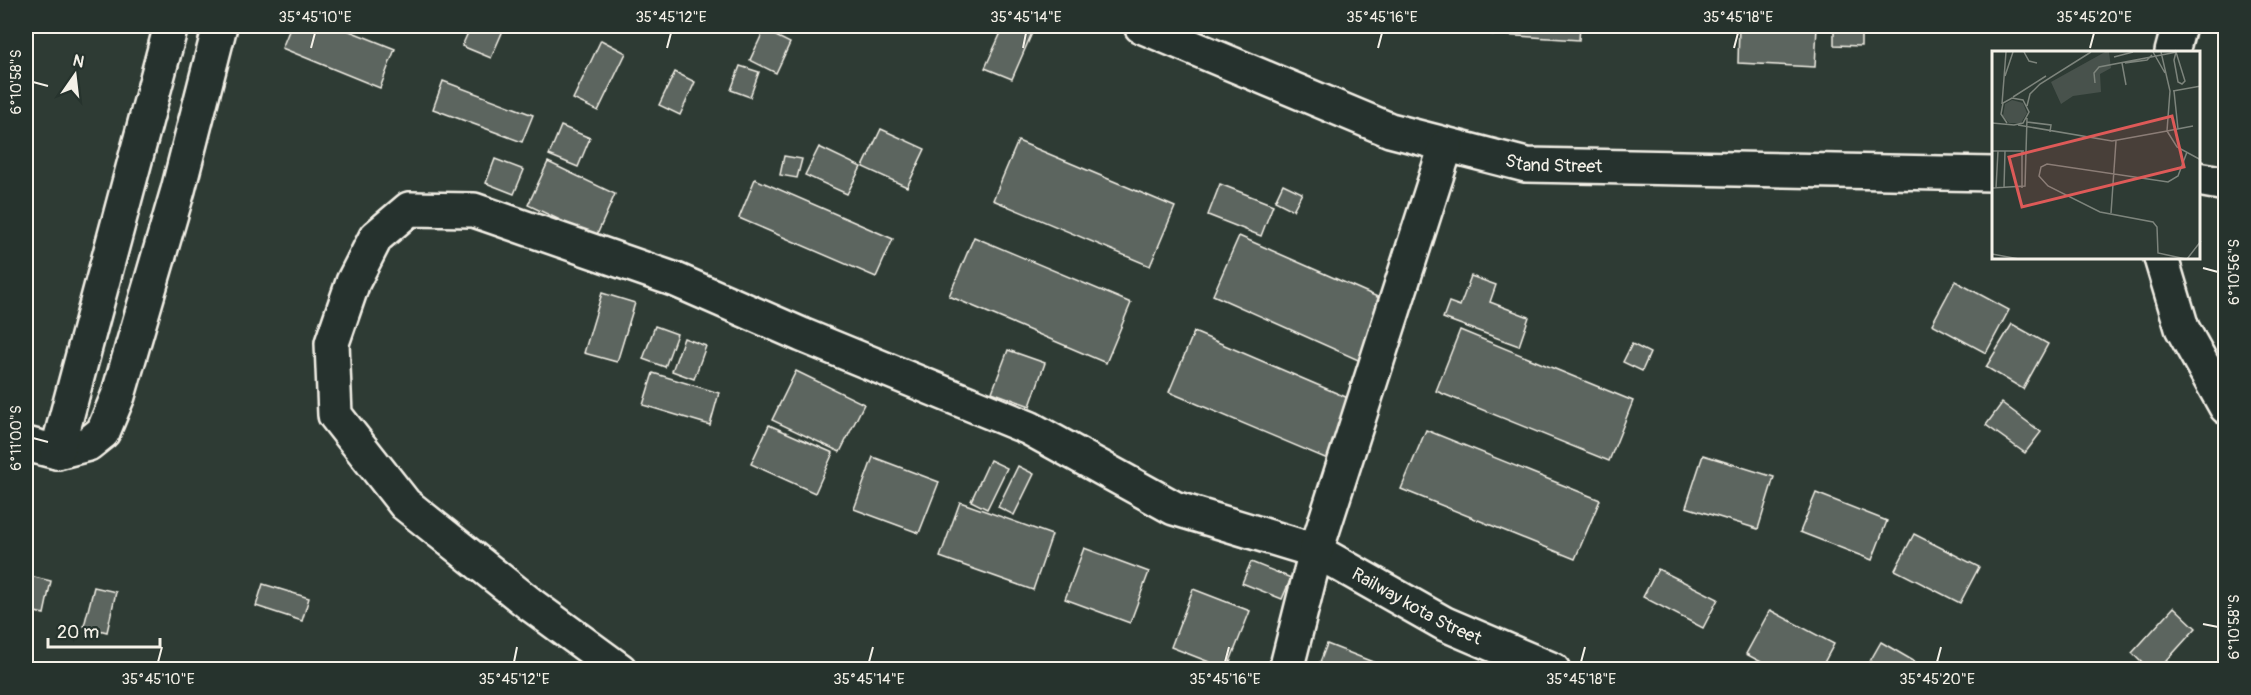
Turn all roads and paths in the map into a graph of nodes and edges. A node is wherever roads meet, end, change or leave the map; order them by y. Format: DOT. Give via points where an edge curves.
graph roads {
  1 [pos="171,26"];
  2 [pos="220,26"];
  3 [pos="1141,26"];
  4 [pos="2180,26"];
  5 [pos="2172,51"];
  6 [pos="1446,146"];
  7 [pos="1992,174"];
  8 [pos="2200,179"];
  9 [pos="2226,184"];
  10 [pos="2162,260"];
  11 [pos="2226,407"];
  12 [pos="26,444"];
  13 [pos="57,452"];
  14 [pos="1316,551"];
  15 [pos="620,669"];
  16 [pos="1286,669"];
  17 [pos="1553,669"];
  1 -- 13 [label="street"];
  2 -- 13 [label="street" via="178,190 118,396 103,432 88,444"];
  3 -- 6 [label="street, Stand Street" via="1390,130"];
  4 -- 5 [label="street"];
  6 -- 7 [label="street, Stand Street" via="1526,165"];
  6 -- 14 [label="street"];
  8 -- 9 [label="street"];
  10 -- 11 [label="street" via="2182,328"];
  12 -- 13 [label="street"];
  14 -- 15 [label="street, Railway kota Street" via="1174,508 1029,428 676,280 474,210 409,209 376,237 352,282 332,343 335,415 405,504 530,604"];
  14 -- 16 [label="street"];
  14 -- 17 [label="street, Railway kota Street" via="1445,624"];
}
